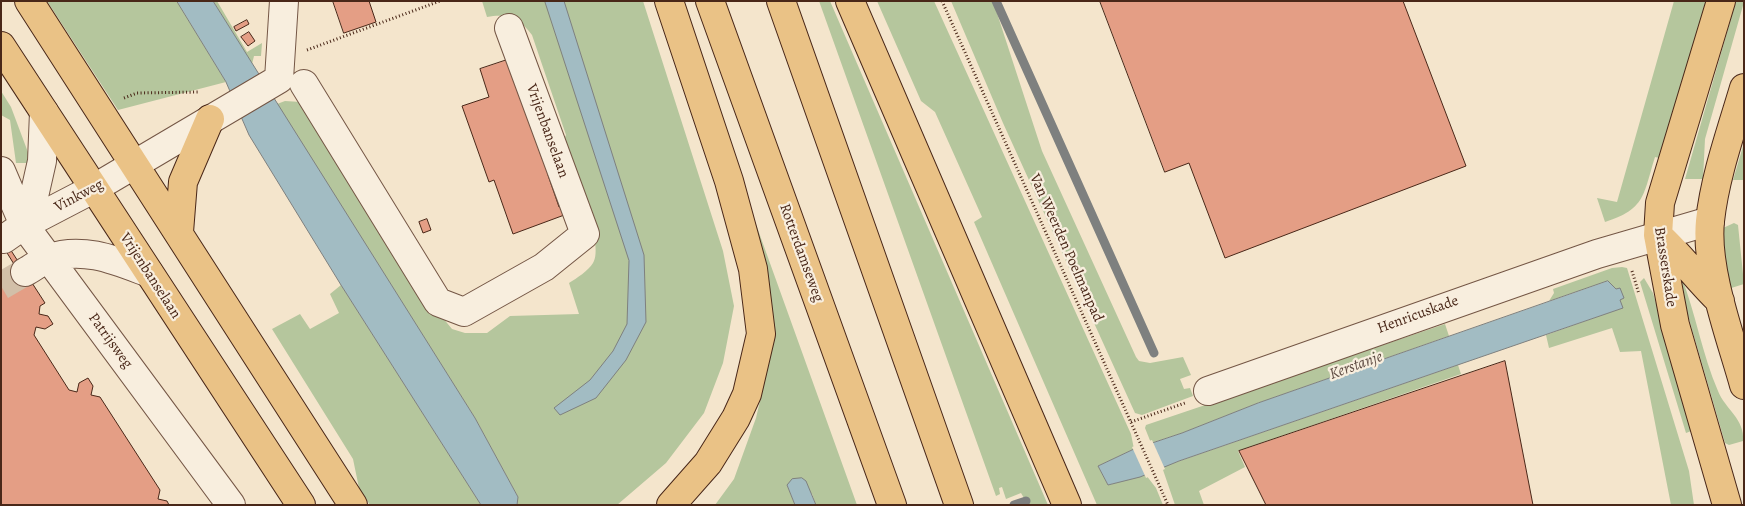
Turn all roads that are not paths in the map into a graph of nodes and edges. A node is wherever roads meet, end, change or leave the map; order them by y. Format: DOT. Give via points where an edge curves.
graph roads {
  1 [pos="29,1"];
  2 [pos="284,1"];
  3 [pos="669,1"];
  4 [pos="710,1"];
  5 [pos="782,1"];
  6 [pos="850,1"];
  7 [pos="1721,1"];
  8 [pos="509,28"];
  9 [pos="1,46"];
  10 [pos="283,76"];
  11 [pos="1744,88"];
  12 [pos="44,112"];
  13 [pos="215,116"];
  14 [pos="134,165"];
  15 [pos="1,171"];
  16 [pos="93,189"];
  17 [pos="1710,221"];
  18 [pos="14,232"];
  19 [pos="180,232"];
  20 [pos="1658,234"];
  21 [pos="49,258"];
  22 [pos="25,272"];
  23 [pos="148,273"];
  24 [pos="1720,301"];
  25 [pos="1744,385"];
  26 [pos="1208,391"];
  27 [pos="230,505"];
  28 [pos="301,505"];
  29 [pos="353,505"];
  30 [pos="671,505"];
  31 [pos="892,505"];
  32 [pos="959,505"];
  33 [pos="1067,505"];
  34 [pos="1727,505"];
  1 -- 14 [label="main road"];
  2 -- 10 [label="street"];
  3 -- 30 [label="main road" via="729,181 753,269 761,334 747,394 732,425 708,464"];
  4 -- 31 [label="main road, Rotterdamseweg"];
  5 -- 32 [label="main road"];
  6 -- 33 [label="main road"];
  7 -- 20 [label="main road, Brasserskade" via="1660,202"];
  8 -- 10 [label="street, Vrijenbanselaan" via="585,234 544,267 464,312 438,302"];
  9 -- 12 [label="main road, Vrijenbanselaan"];
  10 -- 13 [label="street"];
  11 -- 17 [label="main road" via="1723,159"];
  12 -- 16 [label="main road, Vrijenbanselaan"];
  12 -- 18 [label="street, Vinkweg" via="42,161 35,192"];
  13 -- 14 [label="street"];
  13 -- 19 [label="main road" via="183,182"];
  14 -- 16 [label="street, Vinkweg"];
  14 -- 19 [label="main road"];
  15 -- 18 [label="street, Patrijsweg"];
  16 -- 18 [label="street, Vinkweg"];
  16 -- 23 [label="main road, Vrijenbanselaan"];
  17 -- 20 [label="street, Henricuskade"];
  17 -- 24 [label="main road" via="1711,257"];
  18 -- 21 [label="street, Patrijsweg"];
  19 -- 29 [label="main road"];
  20 -- 24 [label="main road" via="1687,264 1695,278"];
  20 -- 26 [label="street, Henricuskade"];
  20 -- 34 [label="main road, Brasserskade" via="1675,325"];
  21 -- 22 [label="street"];
  21 -- 23 [label="street" via="78,253 109,258"];
  21 -- 27 [label="street, Patrijsweg"];
  23 -- 28 [label="main road, Vrijenbanselaan"];
  24 -- 25 [label="main road"];
}
